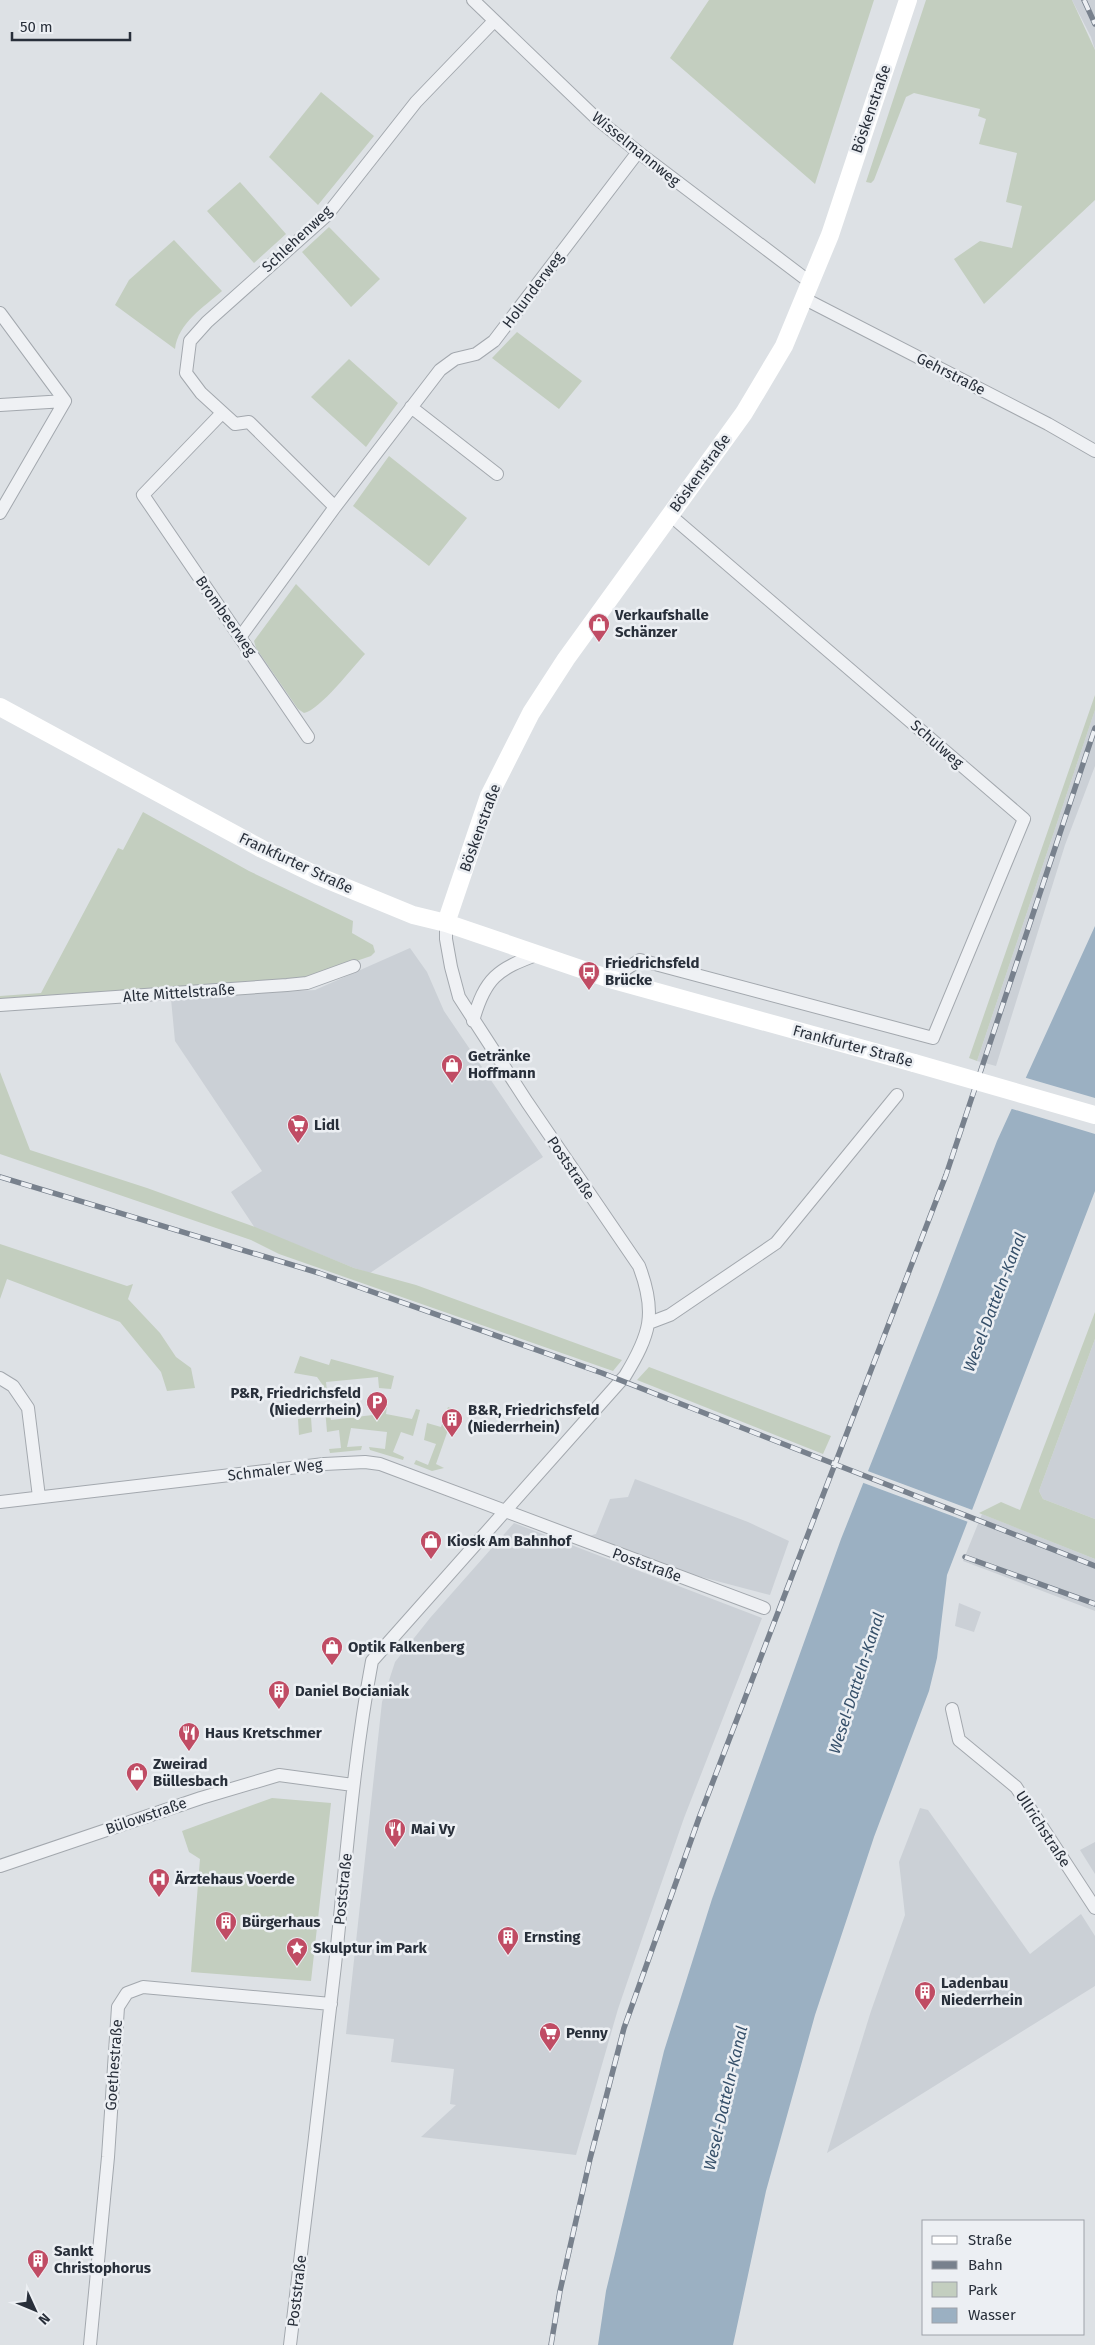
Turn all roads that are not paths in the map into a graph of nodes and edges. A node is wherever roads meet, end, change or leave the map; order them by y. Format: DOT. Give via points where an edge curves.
graph roads {
  1 [pos="473,0"];
  2 [pos="908,0"];
  3 [pos="494,21"];
  4 [pos="638,152"];
  5 [pos="808,291"];
  6 [pos="0,313"];
  7 [pos="65,401"];
  8 [pos="0,405"];
  9 [pos="411,407"];
  10 [pos="222,413"];
  11 [pos="1095,452"];
  12 [pos="497,474"];
  13 [pos="335,507"];
  14 [pos="0,513"];
  15 [pos="670,515"];
  16 [pos="241,636"];
  17 [pos="0,707"];
  18 [pos="308,737"];
  19 [pos="446,923"];
  20 [pos="539,954"];
  21 [pos="354,966"];
  22 [pos="610,980"];
  23 [pos="0,1005"];
  24 [pos="473,1021"];
  25 [pos="933,1038"];
  26 [pos="896,1095"];
  27 [pos="1095,1115"];
  28 [pos="649,1323"];
  29 [pos="0,1378"];
  30 [pos="39,1497"];
  31 [pos="0,1502"];
  32 [pos="504,1510"];
  33 [pos="764,1608"];
  34 [pos="952,1709"];
  35 [pos="354,1785"];
  36 [pos="0,1866"];
  37 [pos="1095,1908"];
  38 [pos="331,2004"];
  39 [pos="90,2345"];
  40 [pos="290,2345"];
  1 -- 3 [label="street, Wisselmannweg"];
  2 -- 5 [label="main road, Böskenstraße" via="830,235"];
  3 -- 4 [label="street, Wisselmannweg" via="596,118"];
  3 -- 10 [label="street, Schlehenweg" via="416,102 326,215 190,341 186,373"];
  4 -- 5 [label="street, Wisselmannweg"];
  4 -- 9 [label="street, Holunderweg" via="494,341 476,354 454,359 440,370"];
  5 -- 11 [label="street, Gehrstraße"];
  5 -- 15 [label="main road, Böskenstraße" via="784,346 744,413"];
  6 -- 7 [label="street"];
  7 -- 8 [label="street"];
  7 -- 14 [label="street"];
  9 -- 12 [label="street"];
  9 -- 13 [label="street, Holunderweg"];
  10 -- 13 [label="street, Schlehenweg" via="235,424 249,422"];
  10 -- 16 [label="street, Brombeerweg" via="143,495"];
  13 -- 16 [label="street, Holunderweg"];
  15 -- 19 [label="main road, Böskenstraße" via="566,659 531,714 489,796"];
  15 -- 25 [label="street, Schulweg" via="1024,819"];
  16 -- 18 [label="street, Brombeerweg"];
  17 -- 19 [label="main road, Frankfurter Straße" via="270,853 413,915"];
  19 -- 20 [label="main road, Frankfurter Straße"];
  19 -- 24 [label="street, Poststraße" via="451,967 459,997"];
  20 -- 22 [label="main road, Frankfurter Straße"];
  20 -- 24 [label="street" via="514,963 496,975 484,988"];
  21 -- 23 [label="street, Alte Mittelstraße" via="307,983"];
  22 -- 25 [label="street, Frankfurter Straße" via="640,960"];
  22 -- 27 [label="main road, Frankfurter Straße, bridge"];
  24 -- 28 [label="street, Poststraße" via="638,1266 647,1289"];
  26 -- 28 [label="street" via="776,1243 670,1315"];
  28 -- 32 [label="street, Poststraße" via="642,1348 625,1376"];
  29 -- 30 [label="street" via="14,1386 28,1408"];
  30 -- 31 [label="street, Schmaler Weg"];
  30 -- 32 [label="street, Schmaler Weg" via="365,1462 380,1464"];
  32 -- 33 [label="street, Poststraße"];
  32 -- 35 [label="street, Poststraße" via="372,1661"];
  34 -- 37 [label="street, Ullrichstraße" via="959,1740 1016,1787"];
  35 -- 36 [label="street, Bülowstraße" via="279,1775"];
  35 -- 38 [label="street, Poststraße"];
  38 -- 39 [label="street, Goethestraße" via="143,1987 127,1993 118,2007"];
  38 -- 40 [label="street, Poststraße"];
}
